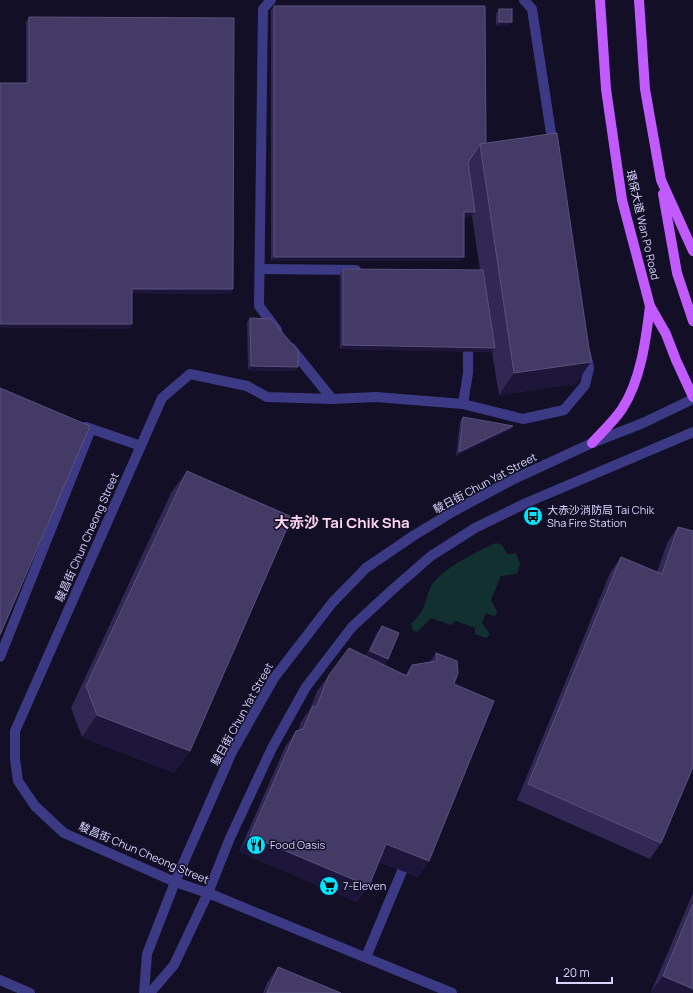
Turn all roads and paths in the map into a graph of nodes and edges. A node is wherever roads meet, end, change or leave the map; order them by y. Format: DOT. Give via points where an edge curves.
graph roads {
  1 [pos="271,0"];
  2 [pos="524,0"];
  3 [pos="600,0"];
  4 [pos="639,0"];
  5 [pos="555,157"];
  6 [pos="661,180"];
  7 [pos="693,251"];
  8 [pos="260,270"];
  9 [pos="363,270"];
  10 [pos="650,306"];
  11 [pos="693,321"];
  12 [pos="585,345"];
  13 [pos="468,352"];
  14 [pos="693,398"];
  15 [pos="332,399"];
  16 [pos="463,404"];
  17 [pos="77,424"];
  18 [pos="91,429"];
  19 [pos="693,432"];
  20 [pos="592,443"];
  21 [pos="141,446"];
  22 [pos="0,657"];
  23 [pos="402,871"];
  24 [pos="175,882"];
  25 [pos="208,893"];
  26 [pos="366,957"];
  27 [pos="0,980"];
  28 [pos="23,992"];
  29 [pos="144,993"];
  30 [pos="150,993"];
  31 [pos="452,993"];
  1 -- 8 [label="street" via="263,9"];
  2 -- 5 [label="street" via="532,9"];
  3 -- 10 [label="main road, 環保大道 Wan Po Road" via="606,88 622,200"];
  4 -- 6 [label="main road" via="645,89"];
  6 -- 7 [label="main road"];
  6 -- 11 [label="main road" via="677,272"];
  8 -- 9 [label="street"];
  8 -- 15 [label="street" via="259,306"];
  10 -- 14 [label="main road, 環保大道 Wan Po Road" via="666,334"];
  10 -- 20 [label="main road" via="640,365 630,393 616,417"];
  12 -- 16 [label="street" via="589,368 585,386 564,410 523,418"];
  13 -- 16 [label="street" via="468,373"];
  14 -- 20 [label="street, 駿日街 Chun Yat Street" via="638,426"];
  15 -- 16 [label="street" via="376,397"];
  15 -- 21 [label="street, 駿昌街 Chun Cheong Street" via="267,397 246,386 190,374 162,398"];
  17 -- 18 [label="street"];
  18 -- 21 [label="street"];
  18 -- 22 [label="street"];
  19 -- 25 [label="street" via="526,503 475,528 431,556 352,627 306,687 272,748 230,838"];
  20 -- 24 [label="street, 駿日街 Chun Yat Street" via="512,480 413,536 366,568 332,602 270,685 232,752"];
  21 -- 24 [label="street, 駿昌街 Chun Cheong Street" via="15,731 15,759 18,781 35,806 64,833"];
  23 -- 26 [label="street"];
  24 -- 25 [label="street, 駿昌街 Chun Cheong Street"];
  24 -- 29 [label="street, 駿日街 Chun Yat Street" via="147,954"];
  25 -- 26 [label="street, 駿昌街 Chun Cheong Street"];
  25 -- 30 [label="street" via="174,965"];
  26 -- 31 [label="street, 駿昌街 Chun Cheong Street"];
  27 -- 28 [label="street"];
}
